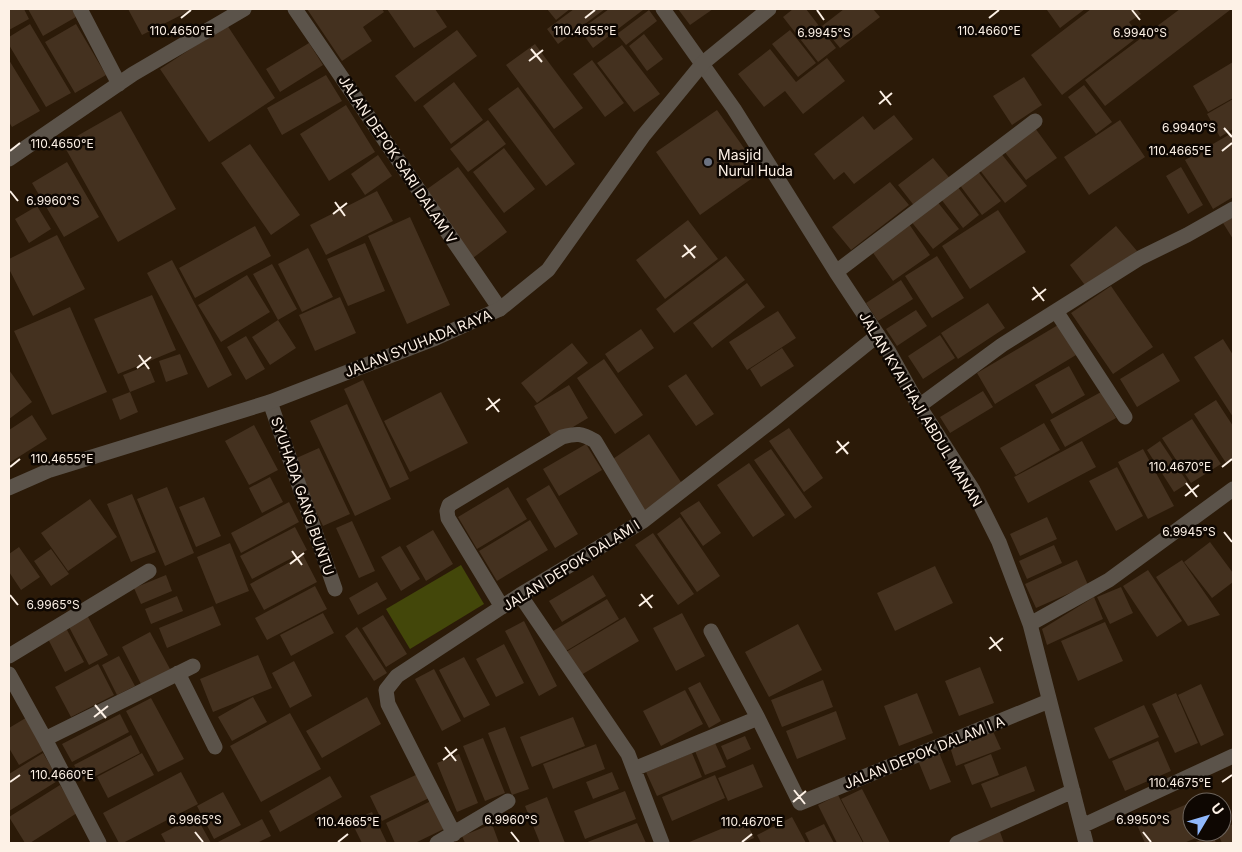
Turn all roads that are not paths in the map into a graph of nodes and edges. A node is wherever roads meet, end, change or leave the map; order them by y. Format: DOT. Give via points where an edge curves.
graph roads {
  1 [pos="80,9"];
  2 [pos="244,9"];
  3 [pos="295,9"];
  4 [pos="663,9"];
  5 [pos="769,9"];
  6 [pos="227,14"];
  7 [pos="703,63"];
  8 [pos="119,84"];
  9 [pos="1035,121"];
  10 [pos="9,160"];
  11 [pos="1233,209"];
  12 [pos="836,272"];
  13 [pos="500,309"];
  14 [pos="1056,311"];
  15 [pos="878,335"];
  16 [pos="270,402"];
  17 [pos="919,406"];
  18 [pos="1125,417"];
  19 [pos="9,488"];
  20 [pos="1233,489"];
  21 [pos="643,521"];
  22 [pos="149,571"];
  23 [pos="335,589"];
  24 [pos="520,595"];
  25 [pos="502,607"];
  26 [pos="1030,624"];
  27 [pos="711,631"];
  28 [pos="9,656"];
  29 [pos="193,666"];
  30 [pos="178,673"];
  31 [pos="9,674"];
  32 [pos="1048,701"];
  33 [pos="758,718"];
  34 [pos="45,739"];
  35 [pos="215,747"];
  36 [pos="1233,756"];
  37 [pos="634,769"];
  38 [pos="1073,791"];
  39 [pos="508,801"];
  40 [pos="1082,826"];
  41 [pos="454,834"];
  42 [pos="99,843"];
  43 [pos="437,843"];
  44 [pos="662,843"];
  45 [pos="957,843"];
  46 [pos="1086,843"];
  1 -- 8 [label="street"];
  2 -- 6 [label="street"];
  3 -- 13 [label="street, JALAN DEPOK SARI DALAM V"];
  4 -- 7 [label="street, JALAN KYAI HAJI ABDUL MANAN"];
  5 -- 7 [label="street, JALAN SYUHADA RAYA"];
  6 -- 8 [label="street"];
  7 -- 12 [label="street, JALAN KYAI HAJI ABDUL MANAN"];
  7 -- 13 [label="street, JALAN SYUHADA RAYA" via="644,135 548,270"];
  8 -- 10 [label="street"];
  9 -- 12 [label="street"];
  11 -- 14 [label="street" via="1140,258"];
  12 -- 15 [label="street, JALAN KYAI HAJI ABDUL MANAN"];
  13 -- 16 [label="street, JALAN SYUHADA RAYA" via="436,338"];
  14 -- 17 [label="street" via="1002,345"];
  14 -- 18 [label="street"];
  15 -- 17 [label="street, JALAN KYAI HAJI ABDUL MANAN"];
  15 -- 21 [label="street, JALAN DEPOK DALAM I"];
  16 -- 19 [label="street, JALAN SYUHADA RAYA" via="50,470"];
  16 -- 23 [label="street, SYUHADA GANG BUNTU"];
  17 -- 26 [label="street, JALAN KYAI HAJI ABDUL MANAN" via="974,490 999,542"];
  20 -- 26 [label="street" via="1109,580"];
  21 -- 24 [label="street, JALAN DEPOK DALAM I"];
  21 -- 25 [label="street" via="595,441 576,433 562,437 449,505 448,518"];
  22 -- 28 [label="street"];
  24 -- 25 [label="street, JALAN DEPOK DALAM I"];
  24 -- 37 [label="street" via="628,754"];
  25 -- 41 [label="street, JALAN DEPOK DALAM I" via="397,676 386,690 388,704"];
  26 -- 32 [label="street, JALAN KYAI HAJI ABDUL MANAN"];
  27 -- 33 [label="street"];
  29 -- 30 [label="street"];
  30 -- 34 [label="street"];
  30 -- 35 [label="street"];
  31 -- 34 [label="street"];
  32 -- 33 [label="street, JALAN DEPOK DALAM I A" via="800,803"];
  32 -- 38 [label="street, JALAN KYAI HAJI ABDUL MANAN"];
  33 -- 37 [label="street"];
  34 -- 42 [label="street"];
  36 -- 40 [label="street"];
  37 -- 44 [label="street"];
  38 -- 40 [label="street, JALAN KYAI HAJI ABDUL MANAN"];
  38 -- 45 [label="street"];
  39 -- 41 [label="street"];
  40 -- 46 [label="street, JALAN KYAI HAJI ABDUL MANAN"];
  41 -- 43 [label="street"];
}
